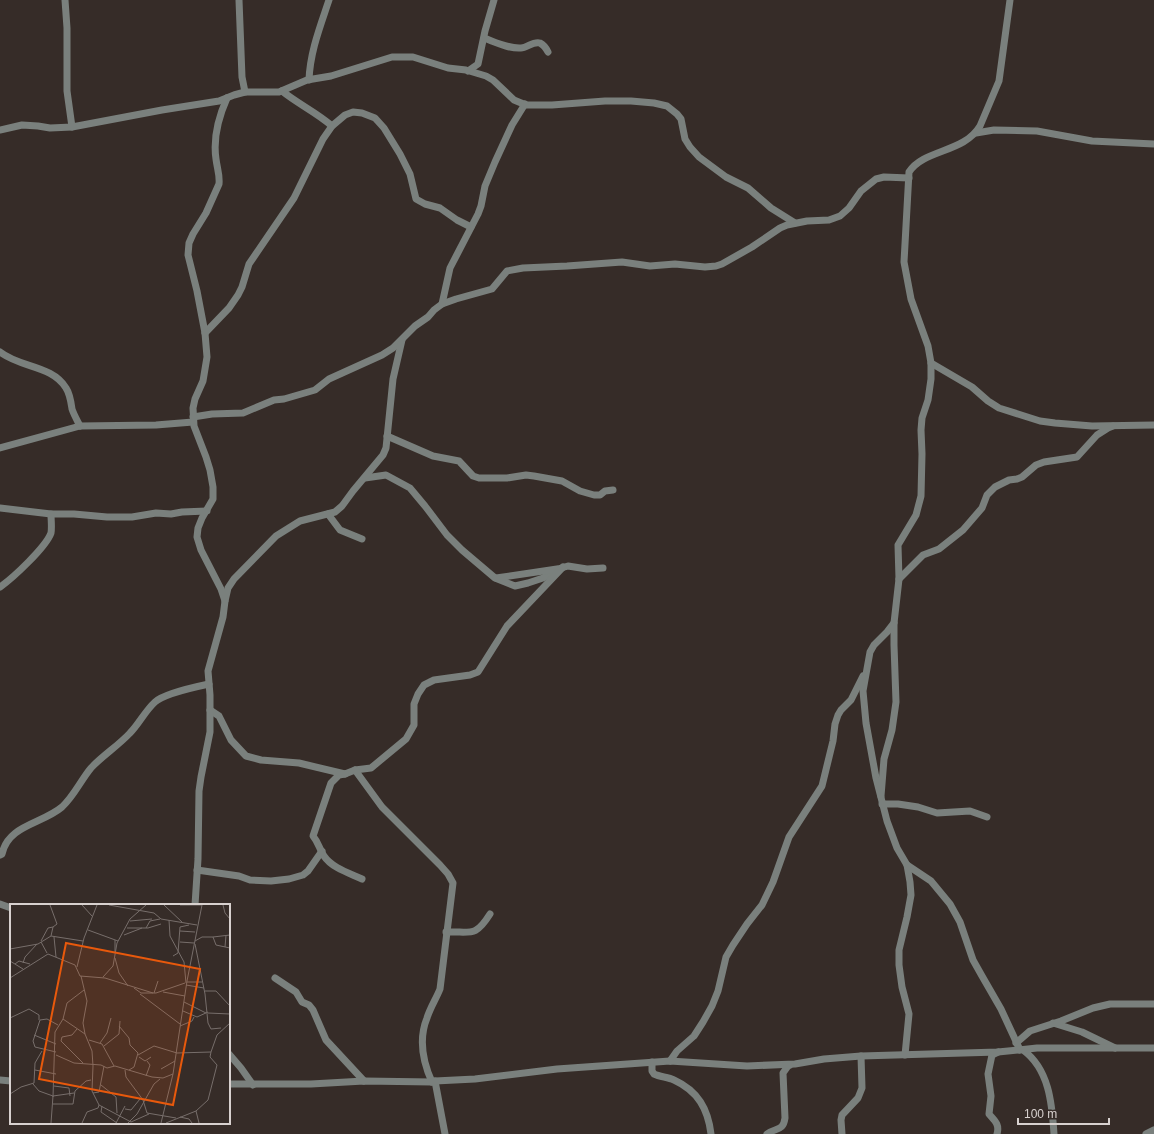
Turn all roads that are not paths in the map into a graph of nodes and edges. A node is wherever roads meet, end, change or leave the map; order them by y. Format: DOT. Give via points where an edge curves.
graph roads {
  1 [pos="65,0"];
  2 [pos="239,0"];
  3 [pos="328,0"];
  4 [pos="494,0"];
  5 [pos="1010,0"];
  6 [pos="484,38"];
  7 [pos="548,52"];
  8 [pos="468,71"];
  9 [pos="309,80"];
  10 [pos="282,91"];
  11 [pos="245,92"];
  12 [pos="227,98"];
  13 [pos="524,104"];
  14 [pos="332,126"];
  15 [pos="72,127"];
  16 [pos="0,130"];
  17 [pos="976,133"];
  18 [pos="1154,144"];
  19 [pos="909,178"];
  20 [pos="795,223"];
  21 [pos="471,227"];
  22 [pos="442,304"];
  23 [pos="205,333"];
  24 [pos="402,340"];
  25 [pos="0,352"];
  26 [pos="931,363"];
  27 [pos="1154,419"];
  28 [pos="193,420"];
  29 [pos="1140,425"];
  30 [pos="1154,425"];
  31 [pos="80,426"];
  32 [pos="1113,426"];
  33 [pos="387,436"];
  34 [pos="0,448"];
  35 [pos="365,478"];
  36 [pos="613,490"];
  37 [pos="0,508"];
  38 [pos="206,511"];
  39 [pos="51,514"];
  40 [pos="328,514"];
  41 [pos="362,539"];
  42 [pos="560,568"];
  43 [pos="603,568"];
  44 [pos="496,578"];
  45 [pos="899,579"];
  46 [pos="0,587"];
  47 [pos="225,601"];
  48 [pos="894,623"];
  49 [pos="868,666"];
  50 [pos="209,684"];
  51 [pos="210,710"];
  52 [pos="355,770"];
  53 [pos="345,774"];
  54 [pos="881,796"];
  55 [pos="882,804"];
  56 [pos="986,817"];
  57 [pos="322,851"];
  58 [pos="1,854"];
  59 [pos="907,866"];
  60 [pos="197,870"];
  61 [pos="362,879"];
  62 [pos="0,904"];
  63 [pos="195,904"];
  64 [pos="10,908"];
  65 [pos="490,914"];
  66 [pos="446,932"];
  67 [pos="275,978"];
  68 [pos="1154,1004"];
  69 [pos="1053,1023"];
  70 [pos="1016,1043"];
  71 [pos="1154,1048"];
  72 [pos="1117,1049"];
  73 [pos="1021,1050"];
  74 [pos="998,1052"];
  75 [pos="230,1055"];
  76 [pos="905,1055"];
  77 [pos="861,1056"];
  78 [pos="670,1061"];
  79 [pos="652,1062"];
  80 [pos="795,1064"];
  81 [pos="0,1080"];
  82 [pos="10,1081"];
  83 [pos="364,1081"];
  84 [pos="433,1082"];
  85 [pos="230,1084"];
  86 [pos="253,1085"];
  87 [pos="1154,1130"];
  88 [pos="445,1134"];
  89 [pos="711,1134"];
  90 [pos="767,1134"];
  91 [pos="842,1134"];
  92 [pos="997,1134"];
  93 [pos="1054,1134"];
  94 [pos="1146,1134"];
  1 -- 15 [label="street" via="67,91"];
  2 -- 11 [label="street" via="242,78"];
  3 -- 9 [label="street" via="317,31 309,67"];
  4 -- 6 [label="street"];
  5 -- 17 [label="street" via="999,81"];
  6 -- 7 [label="street" via="519,48 539,43 545,46"];
  6 -- 8 [label="street" via="478,64"];
  8 -- 9 [label="street" via="448,68 413,57 392,57 331,76"];
  8 -- 13 [label="street" via="492,80 514,100"];
  9 -- 10 [label="street"];
  10 -- 11 [label="street"];
  10 -- 14 [label="street"];
  11 -- 12 [label="street"];
  12 -- 15 [label="street"];
  12 -- 23 [label="street" via="216,134 219,184 189,243 188,256"];
  13 -- 20 [label="street" via="534,106 631,101 667,106 681,119 685,139 700,157"];
  13 -- 21 [label="street" via="495,162 485,186 481,206"];
  14 -- 21 [label="street" via="353,112 375,118 400,154 412,179 416,200 440,208"];
  14 -- 23 [label="street" via="294,198 249,264 238,295"];
  15 -- 16 [label="street" via="22,125"];
  17 -- 18 [label="street" via="994,130 1037,131 1092,141"];
  17 -- 19 [label="street" via="962,144 916,164 909,172"];
  19 -- 20 [label="street" via="876,179 861,191 840,216 829,220"];
  19 -- 26 [label="street" via="904,262 911,299 928,346"];
  20 -- 22 [label="street" via="780,228 752,247 712,267 675,264 650,266 622,262 523,268 507,271 492,289"];
  21 -- 22 [label="street" via="450,268"];
  22 -- 24 [label="street"];
  23 -- 28 [label="street" via="207,357 203,381 193,408"];
  24 -- 28 [label="street" via="382,355 330,379 315,390 274,400 243,413 212,414"];
  24 -- 33 [label="street" via="393,379"];
  25 -- 31 [label="street" via="14,361 48,372 62,381 68,390"];
  26 -- 32 [label="street" via="972,387 998,408 1040,421"];
  26 -- 45 [label="street" via="929,393 921,430 921,496 916,515 898,545"];
  27 -- 29 [label="street"];
  28 -- 31 [label="street" via="156,425"];
  28 -- 38 [label="street" via="210,470 213,499"];
  29 -- 30 [label="street"];
  29 -- 32 [label="street"];
  31 -- 34 [label="street"];
  32 -- 45 [label="street" via="1097,435 1077,457 1044,462 1036,465 1022,477 995,487 985,498 982,508 963,530 939,549 923,555"];
  33 -- 35 [label="street" via="383,455"];
  33 -- 36 [label="street" via="433,456 459,461 473,476 479,478 526,475 562,482 594,495"];
  35 -- 40 [label="street" via="342,506"];
  35 -- 44 [label="street" via="386,475 410,488 447,535"];
  37 -- 39 [label="street"];
  38 -- 39 [label="street" via="156,513 132,517"];
  38 -- 47 [label="street" via="198,528 198,542"];
  39 -- 46 [label="street" via="51,532 48,540"];
  40 -- 41 [label="street" via="340,530"];
  40 -- 47 [label="street" via="300,521 276,536 234,578"];
  42 -- 43 [label="street"];
  42 -- 44 [label="street"];
  42 -- 44 [label="street" via="543,578 515,586"];
  42 -- 52 [label="street" via="507,626 478,672 434,680 424,685 414,704 414,725 406,739 371,768"];
  45 -- 48 [label="street"];
  47 -- 50 [label="street" via="209,664"];
  48 -- 49 [label="street" via="872,648"];
  48 -- 54 [label="street" via="896,702 884,759"];
  49 -- 54 [label="street" via="864,691 866,715"];
  49 -- 78 [label="street" via="852,700 838,715 822,786 789,837 762,905 726,957 718,991 709,1011 694,1036"];
  50 -- 51 [label="street"];
  50 -- 58 [label="street" via="155,702 130,733 90,770 62,807 16,832 3,847"];
  51 -- 53 [label="street" via="219,716 232,740 246,756 261,760 299,763"];
  51 -- 60 [label="street" via="210,732 199,791"];
  52 -- 53 [label="street"];
  52 -- 66 [label="street" via="382,807 452,880"];
  53 -- 57 [label="street" via="339,775 332,782 313,835"];
  54 -- 55 [label="street"];
  55 -- 56 [label="street" via="918,807 936,813 970,811"];
  55 -- 59 [label="street"];
  57 -- 60 [label="street" via="308,871 289,879 250,880"];
  57 -- 61 [label="street" via="334,865"];
  59 -- 70 [label="street" via="931,881 950,904 960,922 973,960 1001,1009"];
  59 -- 76 [label="street" via="911,895 899,950 902,987 909,1014"];
  60 -- 63 [label="street"];
  62 -- 64 [label="street"];
  65 -- 66 [label="street" via="477,930"];
  66 -- 84 [label="street" via="440,989 427,1017 422,1039 425,1067"];
  67 -- 83 [label="street" via="296,992 302,1002 309,1005 326,1040"];
  68 -- 69 [label="street" via="1110,1004"];
  69 -- 70 [label="street" via="1030,1031"];
  69 -- 72 [label="street" via="1082,1032"];
  70 -- 73 [label="street"];
  71 -- 72 [label="street"];
  72 -- 73 [label="street"];
  73 -- 74 [label="street"];
  73 -- 93 [label="street" via="1031,1056 1046,1079 1053,1109"];
  74 -- 76 [label="street"];
  74 -- 92 [label="street" via="992,1055 988,1074 991,1096 989,1114 998,1125"];
  75 -- 86 [label="street"];
  76 -- 77 [label="street"];
  77 -- 80 [label="street"];
  77 -- 91 [label="street" via="862,1088 858,1098 842,1114"];
  78 -- 79 [label="street"];
  78 -- 80 [label="street" via="747,1066"];
  79 -- 84 [label="street"];
  79 -- 89 [label="street" via="654,1074 674,1080 698,1097 708,1118"];
  80 -- 90 [label="street" via="788,1066 783,1074 784,1124"];
  81 -- 82 [label="street"];
  83 -- 84 [label="street"];
  83 -- 86 [label="street"];
  84 -- 88 [label="street"];
  85 -- 86 [label="street"];
  87 -- 94 [label="street"];
}
